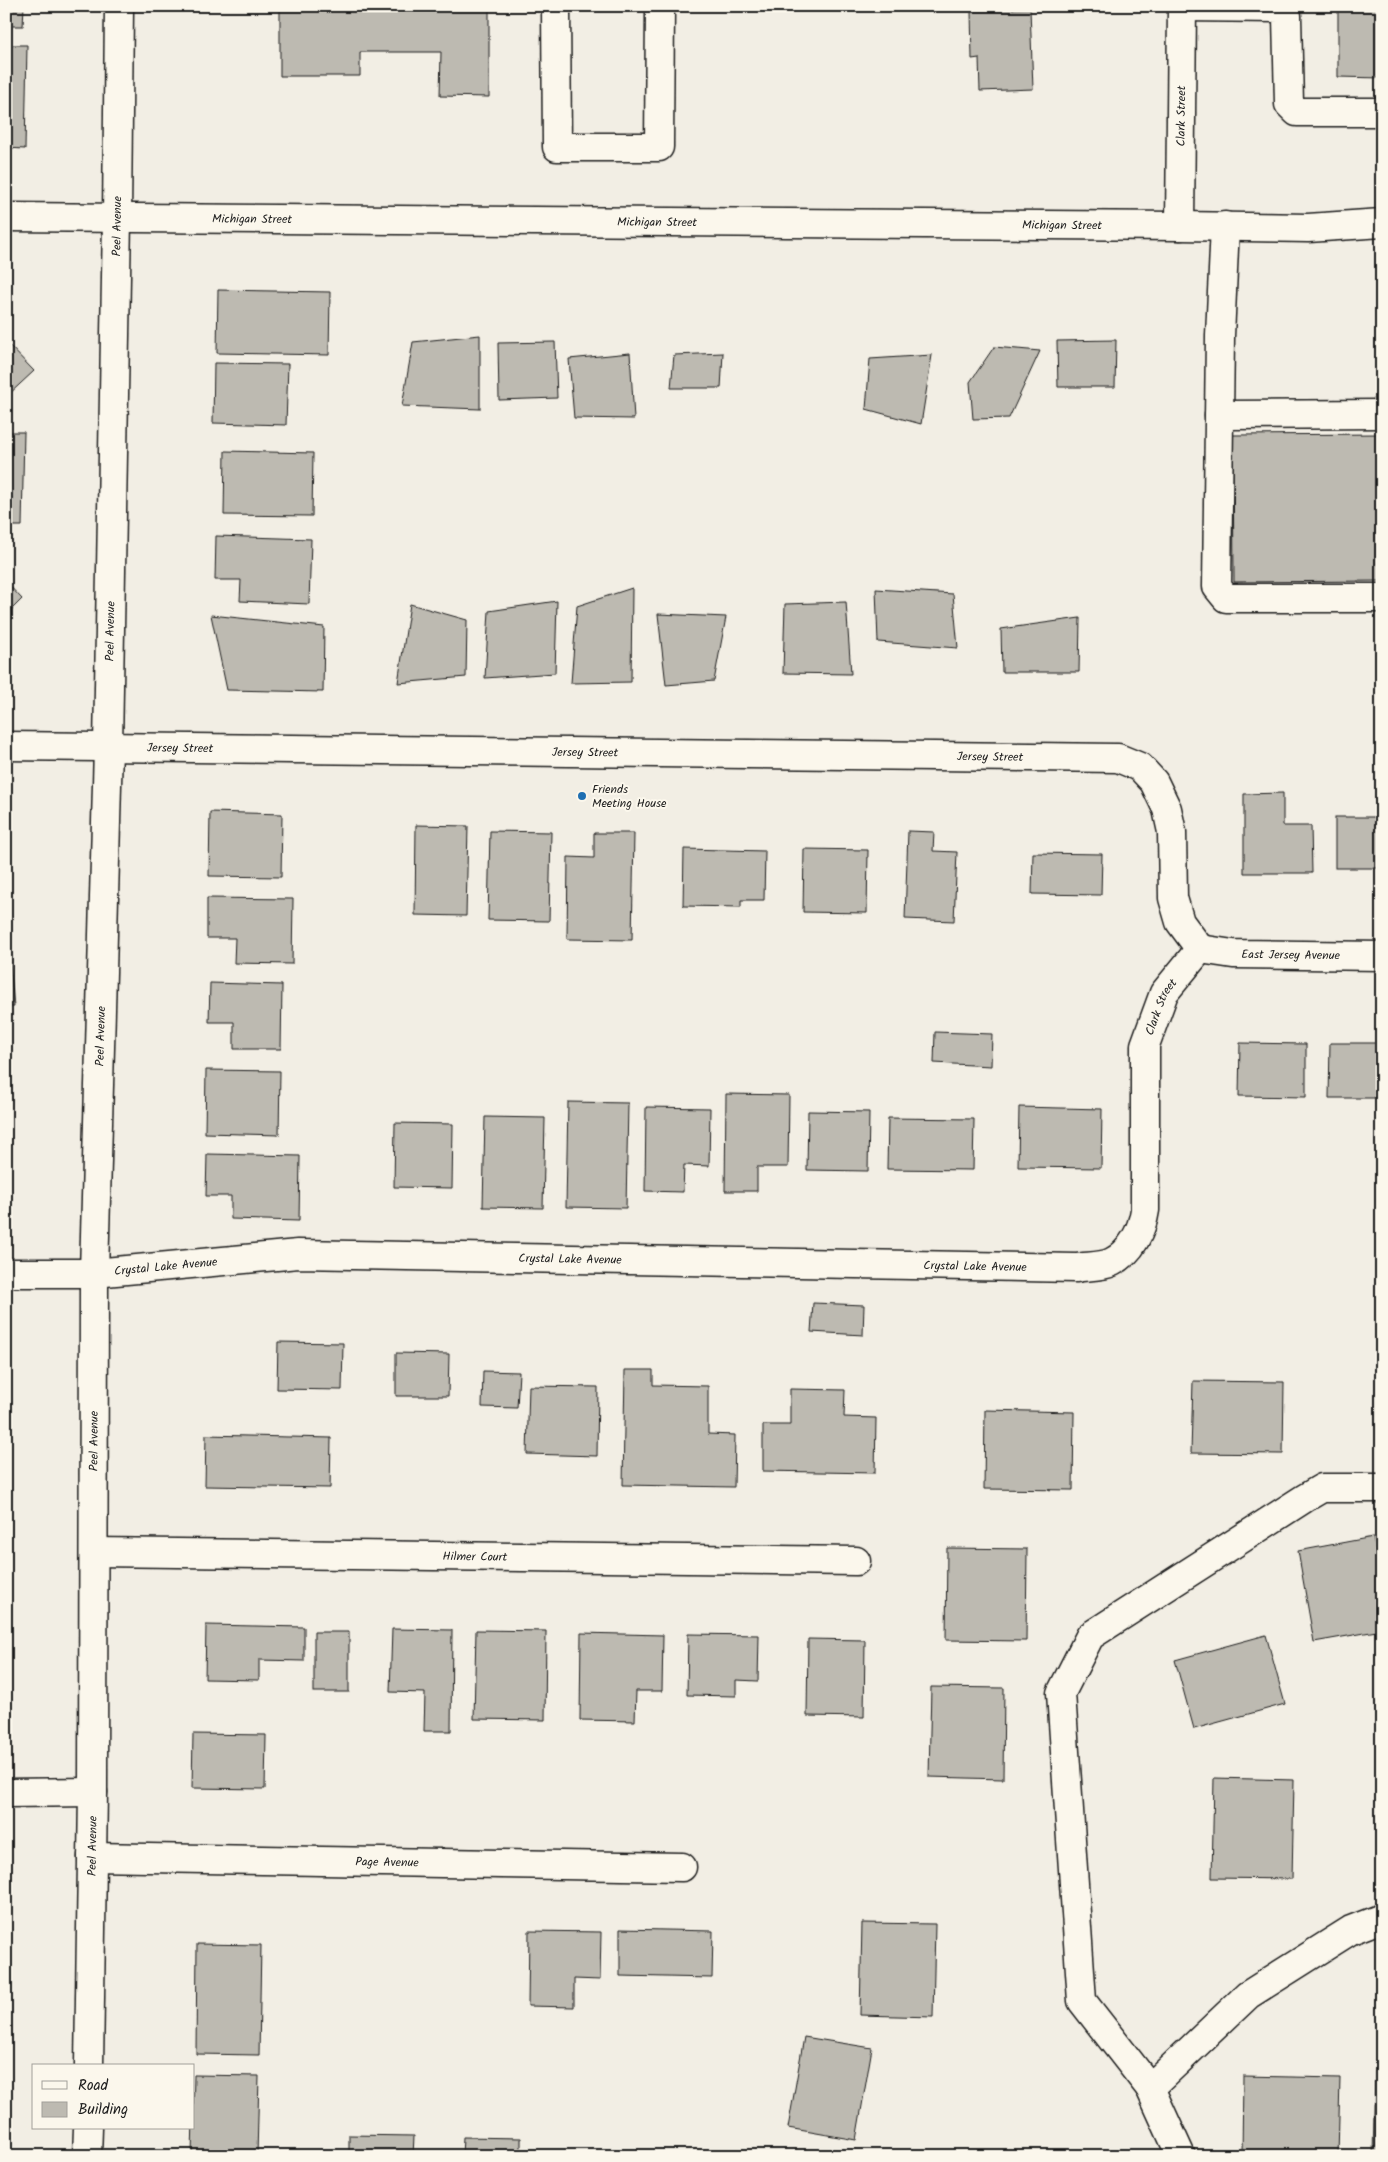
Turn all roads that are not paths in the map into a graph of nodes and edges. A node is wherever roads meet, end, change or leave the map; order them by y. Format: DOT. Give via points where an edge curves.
graph roads {
  1 [pos="119,6"];
  2 [pos="556,6"];
  3 [pos="660,6"];
  4 [pos="1182,7"];
  5 [pos="1382,112"];
  6 [pos="6,217"];
  7 [pos="118,218"];
  8 [pos="1382,223"];
  9 [pos="1180,226"];
  10 [pos="1225,226"];
  11 [pos="1308,228"];
  12 [pos="1382,238"];
  13 [pos="1382,414"];
  14 [pos="1219,415"];
  15 [pos="1382,598"];
  16 [pos="6,746"];
  17 [pos="108,748"];
  18 [pos="1200,949"];
  19 [pos="1382,956"];
  20 [pos="1129,1248"];
  21 [pos="6,1273"];
  22 [pos="94,1273"];
  23 [pos="1382,1488"];
  24 [pos="94,1552"];
  25 [pos="856,1561"];
  26 [pos="93,1792"];
  27 [pos="6,1793"];
  28 [pos="92,1858"];
  29 [pos="682,1867"];
  30 [pos="1382,1918"];
  31 [pos="89,2064"];
  32 [pos="1150,2088"];
  33 [pos="88,2130"];
  34 [pos="87,2156"];
  35 [pos="1181,2156"];
  1 -- 7 [label="street, Peel Avenue"];
  2 -- 3 [label="street" via="557,147 659,147"];
  4 -- 5 [label="street" via="1279,8 1287,16 1289,104 1297,112"];
  4 -- 9 [label="street, Clark Street"];
  6 -- 7 [label="street, Michigan Street"];
  7 -- 9 [label="street, Michigan Street"];
  7 -- 17 [label="street, Peel Avenue"];
  8 -- 11 [label="street, Michigan Street"];
  9 -- 10 [label="street, Michigan Street"];
  10 -- 11 [label="street, Michigan Street"];
  10 -- 14 [label="street"];
  11 -- 12 [label="street, Michigan Street"];
  13 -- 14 [label="street"];
  14 -- 15 [label="street" via="1217,587 1226,598"];
  16 -- 17 [label="street, Jersey Street"];
  17 -- 18 [label="street, Jersey Street" via="1118,758 1140,767 1154,782 1167,809 1172,832 1173,898 1180,922"];
  17 -- 22 [label="street, Peel Avenue"];
  18 -- 19 [label="street, East Jersey Avenue" via="1233,954"];
  18 -- 20 [label="street, Clark Street" via="1164,993 1145,1045 1146,1210 1143,1228"];
  20 -- 22 [label="street, Crystal Lake Avenue" via="1112,1262 1076,1268 298,1254"];
  21 -- 22 [label="street, Crystal Lake Avenue"];
  22 -- 24 [label="street, Peel Avenue"];
  23 -- 32 [label="street" via="1322,1488 1296,1503 1090,1636 1061,1693 1082,2000"];
  24 -- 25 [label="street, Hilmer Court"];
  24 -- 26 [label="street, Peel Avenue"];
  26 -- 27 [label="street"];
  26 -- 28 [label="street, Peel Avenue"];
  28 -- 29 [label="street, Page Avenue"];
  28 -- 31 [label="street, Peel Avenue"];
  30 -- 32 [label="street" via="1352,1930 1248,1995"];
  32 -- 35 [label="street"];
  33 -- 34 [label="street"];
}
